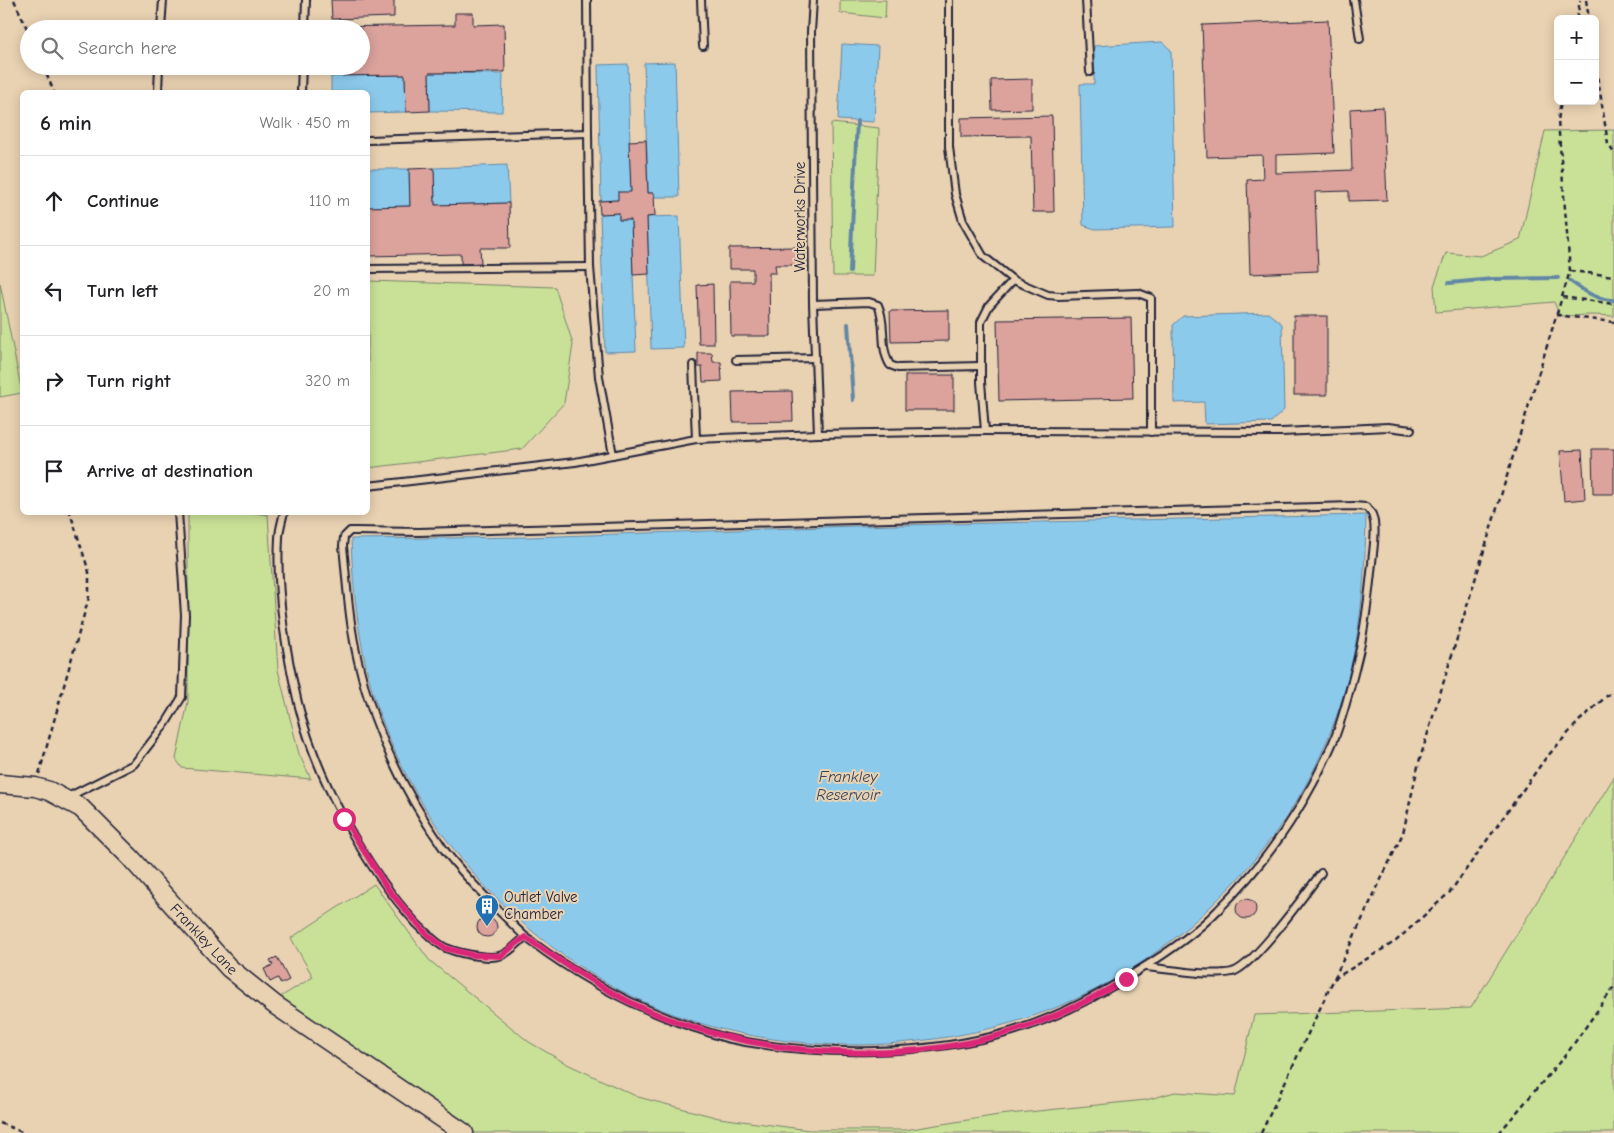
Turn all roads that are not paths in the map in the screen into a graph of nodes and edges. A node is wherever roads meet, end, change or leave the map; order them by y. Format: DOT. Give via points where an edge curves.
graph roads {
  1 [pos="163,0"];
  2 [pos="306,0"];
  3 [pos="587,0"];
  4 [pos="702,0"];
  5 [pos="813,0"];
  6 [pos="949,0"];
  7 [pos="1086,0"];
  8 [pos="1354,0"];
  9 [pos="162,20"];
  10 [pos="305,20"];
  11 [pos="1360,39"];
  12 [pos="703,46"];
  13 [pos="1090,72"];
  14 [pos="159,75"];
  15 [pos="302,75"];
  16 [pos="158,90"];
  17 [pos="301,90"];
  18 [pos="588,133"];
  19 [pos="370,140"];
  20 [pos="590,267"];
  21 [pos="370,270"];
  22 [pos="1013,280"];
  23 [pos="813,304"];
  24 [pos="815,358"];
  25 [pos="736,360"];
  26 [pos="693,365"];
  27 [pos="980,366"];
  28 [pos="1411,430"];
  29 [pos="985,431"];
  30 [pos="1152,432"];
  31 [pos="818,434"];
  32 [pos="696,439"];
  33 [pos="614,454"];
  34 [pos="370,486"];
  35 [pos="178,515"];
  36 [pos="283,515"];
  37 [pos="0,784"];
  38 [pos="65,798"];
  39 [pos="1321,873"];
  40 [pos="525,937"];
  41 [pos="1144,967"];
  42 [pos="464,1133"];
  1 -- 9 [label="lane"];
  2 -- 10 [label="lane"];
  3 -- 18 [label="lane"];
  4 -- 12 [label="lane"];
  5 -- 23 [label="lane, Waterworks Drive"];
  6 -- 22 [label="lane" via="949,147 955,194 962,221 983,256"];
  7 -- 13 [label="lane"];
  8 -- 11 [label="lane"];
  14 -- 16 [label="lane"];
  15 -- 17 [label="lane"];
  18 -- 19 [label="lane"];
  18 -- 20 [label="lane"];
  20 -- 21 [label="lane"];
  20 -- 33 [label="lane" via="599,377"];
  22 -- 27 [label="lane" via="988,306 981,322"];
  22 -- 30 [label="lane" via="1048,295 1138,293 1151,298"];
  23 -- 24 [label="lane, Waterworks Drive"];
  23 -- 27 [label="lane" via="869,302 878,305 884,326 885,354 890,365 898,368"];
  24 -- 25 [label="lane"];
  24 -- 31 [label="lane, Waterworks Drive"];
  26 -- 32 [label="lane"];
  27 -- 29 [label="lane"];
  28 -- 30 [label="lane" via="1388,427 1282,432"];
  29 -- 30 [label="lane"];
  29 -- 31 [label="lane"];
  31 -- 32 [label="lane"];
  32 -- 33 [label="lane"];
  33 -- 34 [label="lane" via="575,462"];
  35 -- 38 [label="lane" via="185,615 182,697 134,764"];
  36 -- 40 [label="lane" via="279,537 280,593 298,704 316,759 344,819 387,888 428,935 445,948 472,955 501,956"];
  37 -- 38 [label="street, Frankley Lane" via="36,787"];
  38 -- 42 [label="street, Frankley Lane" via="80,808 130,857 229,968 275,1005"];
  39 -- 41 [label="lane" via="1255,956 1234,972 1214,974"];
  40 -- 41 [label="lane" via="618,996 667,1018 724,1037 793,1050 902,1051 957,1044 1012,1031 1099,995"];
  40 -- 41 [label="lane" via="445,850 402,781 380,734 363,683 353,633 343,546 344,537 350,531 419,532 1366,507 1373,518 1374,529 1368,608 1354,675 1334,739 1300,806 1243,883 1199,928"];
}
